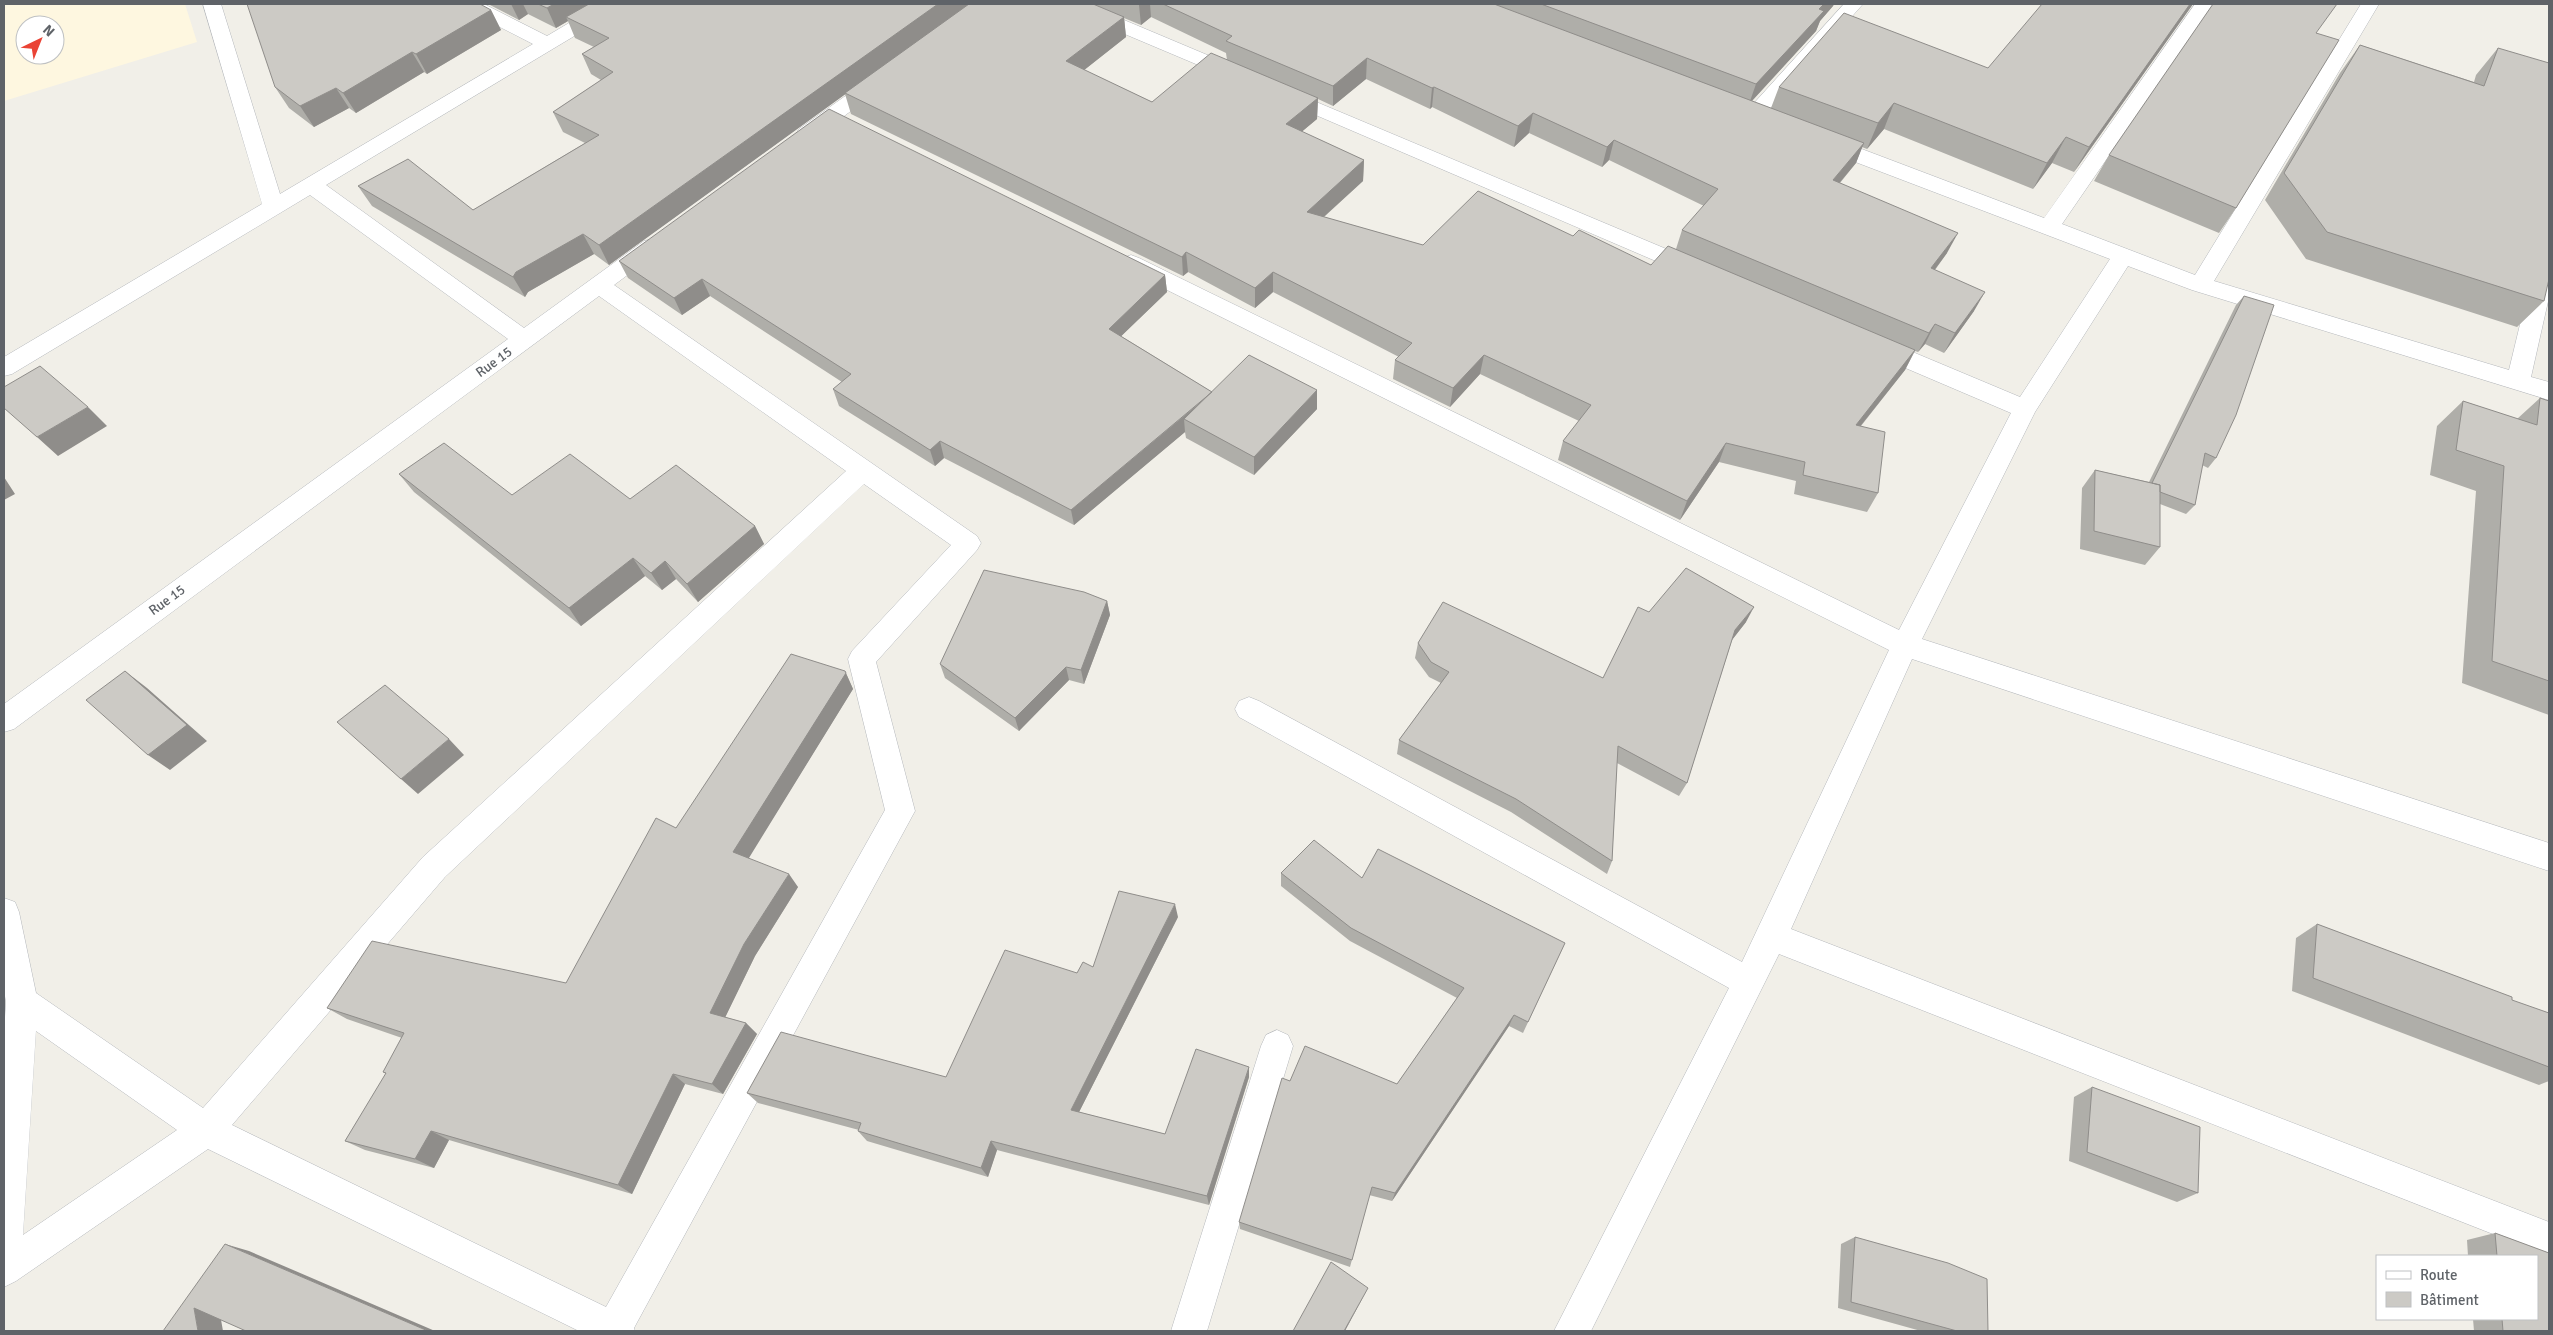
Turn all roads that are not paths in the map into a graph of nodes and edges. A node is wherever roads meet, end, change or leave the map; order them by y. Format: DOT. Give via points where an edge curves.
graph roads {
  1 [pos="212,4"];
  2 [pos="470,4"];
  3 [pos="614,4"];
  4 [pos="1070,4"];
  5 [pos="1854,4"];
  6 [pos="2204,4"];
  7 [pos="2370,4"];
  8 [pos="547,43"];
  9 [pos="897,68"];
  10 [pos="1753,116"];
  11 [pos="1808,137"];
  12 [pos="792,144"];
  13 [pos="310,184"];
  14 [pos="273,206"];
  15 [pos="2048,228"];
  16 [pos="672,232"];
  17 [pos="2549,250"];
  18 [pos="1110,252"];
  19 [pos="2123,256"];
  20 [pos="1712,276"];
  21 [pos="599,285"];
  22 [pos="2200,285"];
  23 [pos="1859,339"];
  24 [pos="525,340"];
  25 [pos="4,368"];
  26 [pos="2518,382"];
  27 [pos="2549,392"];
  28 [pos="2025,409"];
  29 [pos="864,469"];
  30 [pos="1906,646"];
  31 [pos="1249,710"];
  32 [pos="4,720"];
  33 [pos="2549,857"];
  34 [pos="4,912"];
  35 [pos="1772,936"];
  36 [pos="1748,982"];
  37 [pos="22,1002"];
  38 [pos="1277,1046"];
  39 [pos="206,1130"];
  40 [pos="2549,1238"];
  41 [pos="4,1263"];
  42 [pos="4,1269"];
  43 [pos="614,1331"];
  44 [pos="1189,1331"];
  45 [pos="1572,1331"];
  1 -- 14 [label="street"];
  2 -- 8 [label="street"];
  3 -- 8 [label="street"];
  4 -- 20 [label="street"];
  5 -- 10 [label="street"];
  6 -- 15 [label="street"];
  7 -- 22 [label="street"];
  8 -- 13 [label="street"];
  9 -- 12 [label="street" via="841,120"];
  11 -- 15 [label="street"];
  13 -- 14 [label="street"];
  13 -- 24 [label="street"];
  14 -- 25 [label="street"];
  15 -- 19 [label="street"];
  16 -- 21 [label="street, Rue 15"];
  17 -- 26 [label="street"];
  18 -- 30 [label="street"];
  19 -- 22 [label="street"];
  19 -- 28 [label="street"];
  21 -- 24 [label="street, Rue 15"];
  21 -- 29 [label="street"];
  22 -- 26 [label="street"];
  23 -- 28 [label="street"];
  24 -- 32 [label="street, Rue 15"];
  26 -- 27 [label="street"];
  28 -- 30 [label="street"];
  29 -- 39 [label="street" via="434,867"];
  29 -- 43 [label="street" via="968,543 862,659 900,811"];
  30 -- 33 [label="street"];
  30 -- 35 [label="street"];
  31 -- 36 [label="street"];
  34 -- 37 [label="street"];
  35 -- 36 [label="street"];
  35 -- 40 [label="street"];
  36 -- 45 [label="street"];
  37 -- 39 [label="street"];
  37 -- 41 [label="street"];
  38 -- 44 [label="street"];
  39 -- 42 [label="street"];
  39 -- 43 [label="street"];
}
